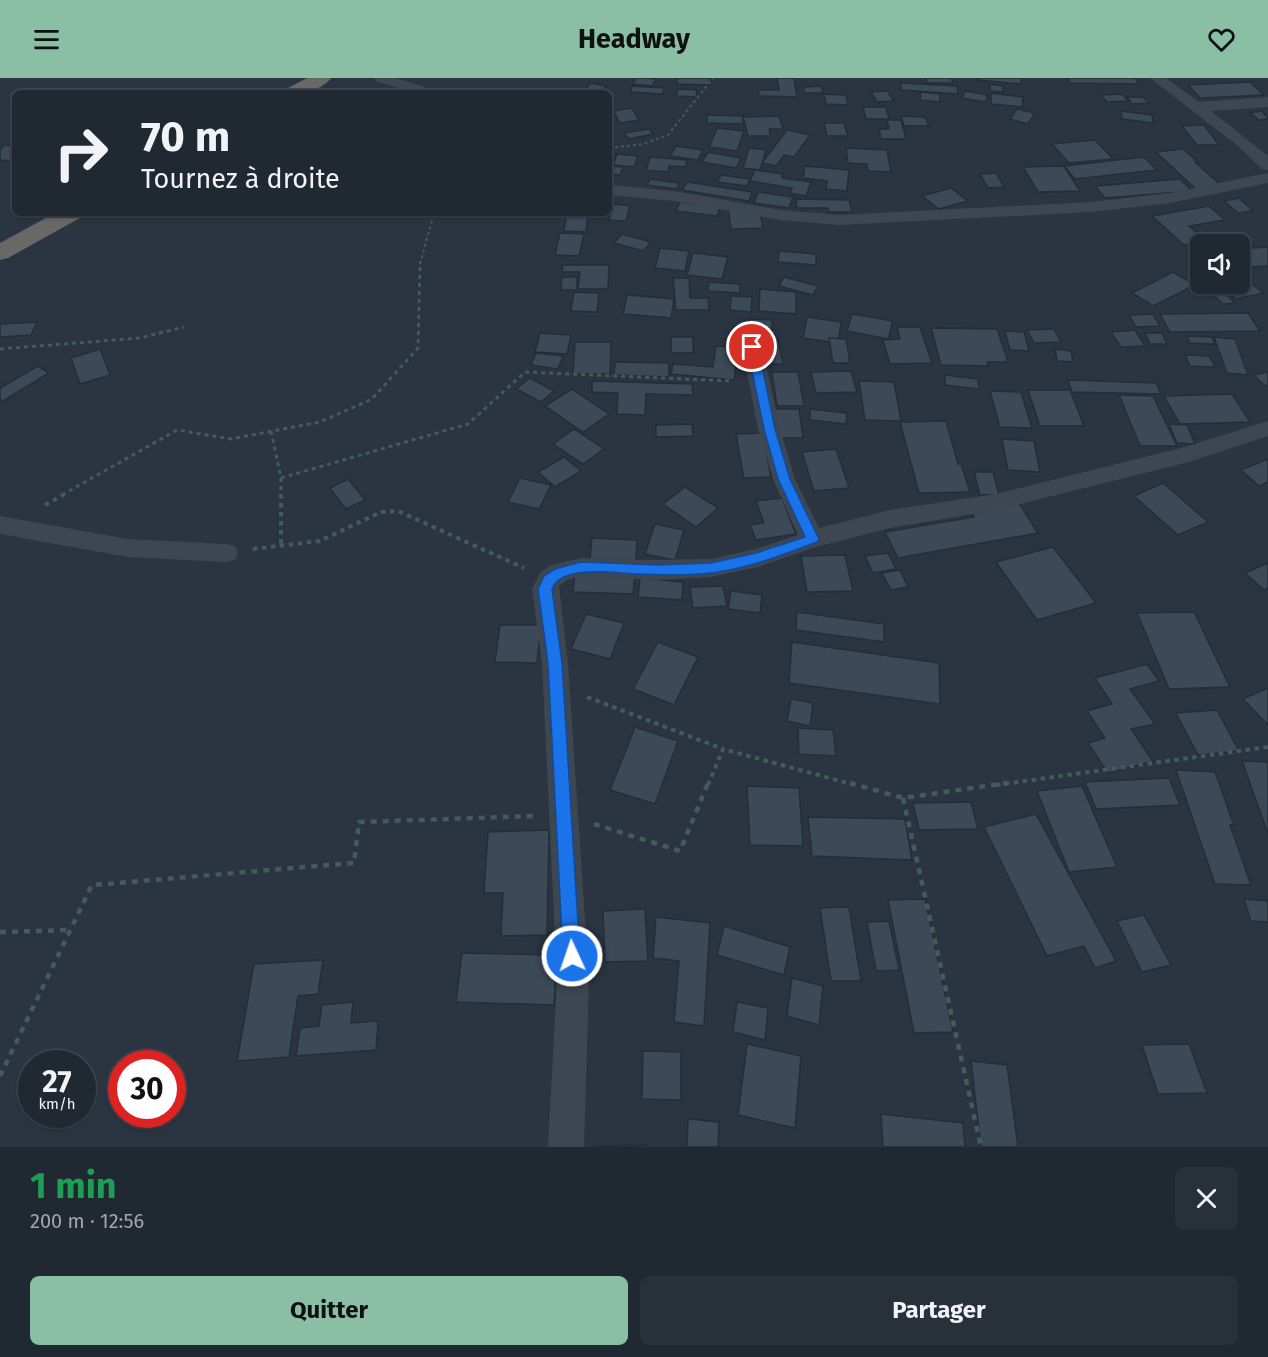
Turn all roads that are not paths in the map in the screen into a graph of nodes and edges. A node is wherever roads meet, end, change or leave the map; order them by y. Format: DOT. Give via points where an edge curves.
graph roads {
  1 [pos="320,78"];
  2 [pos="381,78"];
  3 [pos="1157,78"];
  4 [pos="298,90"];
  5 [pos="419,90"];
  6 [pos="1268,102"];
  7 [pos="1195,107"];
  8 [pos="1268,165"];
  9 [pos="1268,178"];
  10 [pos="612,190"];
  11 [pos="67,216"];
  12 [pos="0,253"];
  13 [pos="752,347"];
  14 [pos="1268,428"];
  15 [pos="4,525"];
  16 [pos="812,539"];
  17 [pos="226,553"];
  18 [pos="566,1147"];
  1 -- 4 [label="highway"];
  2 -- 5 [label="street"];
  3 -- 7 [label="street"];
  6 -- 7 [label="street"];
  7 -- 8 [label="street"];
  9 -- 10 [label="street" via="1170,198 1092,207 838,220"];
  11 -- 12 [label="highway"];
  13 -- 16 [label="street" via="784,479"];
  14 -- 16 [label="street" via="1189,454 996,502 890,519"];
  15 -- 17 [label="street" via="128,548"];
  16 -- 18 [label="street" via="758,558 711,568 581,567 560,572 545,589 556,686 573,979"];
}
